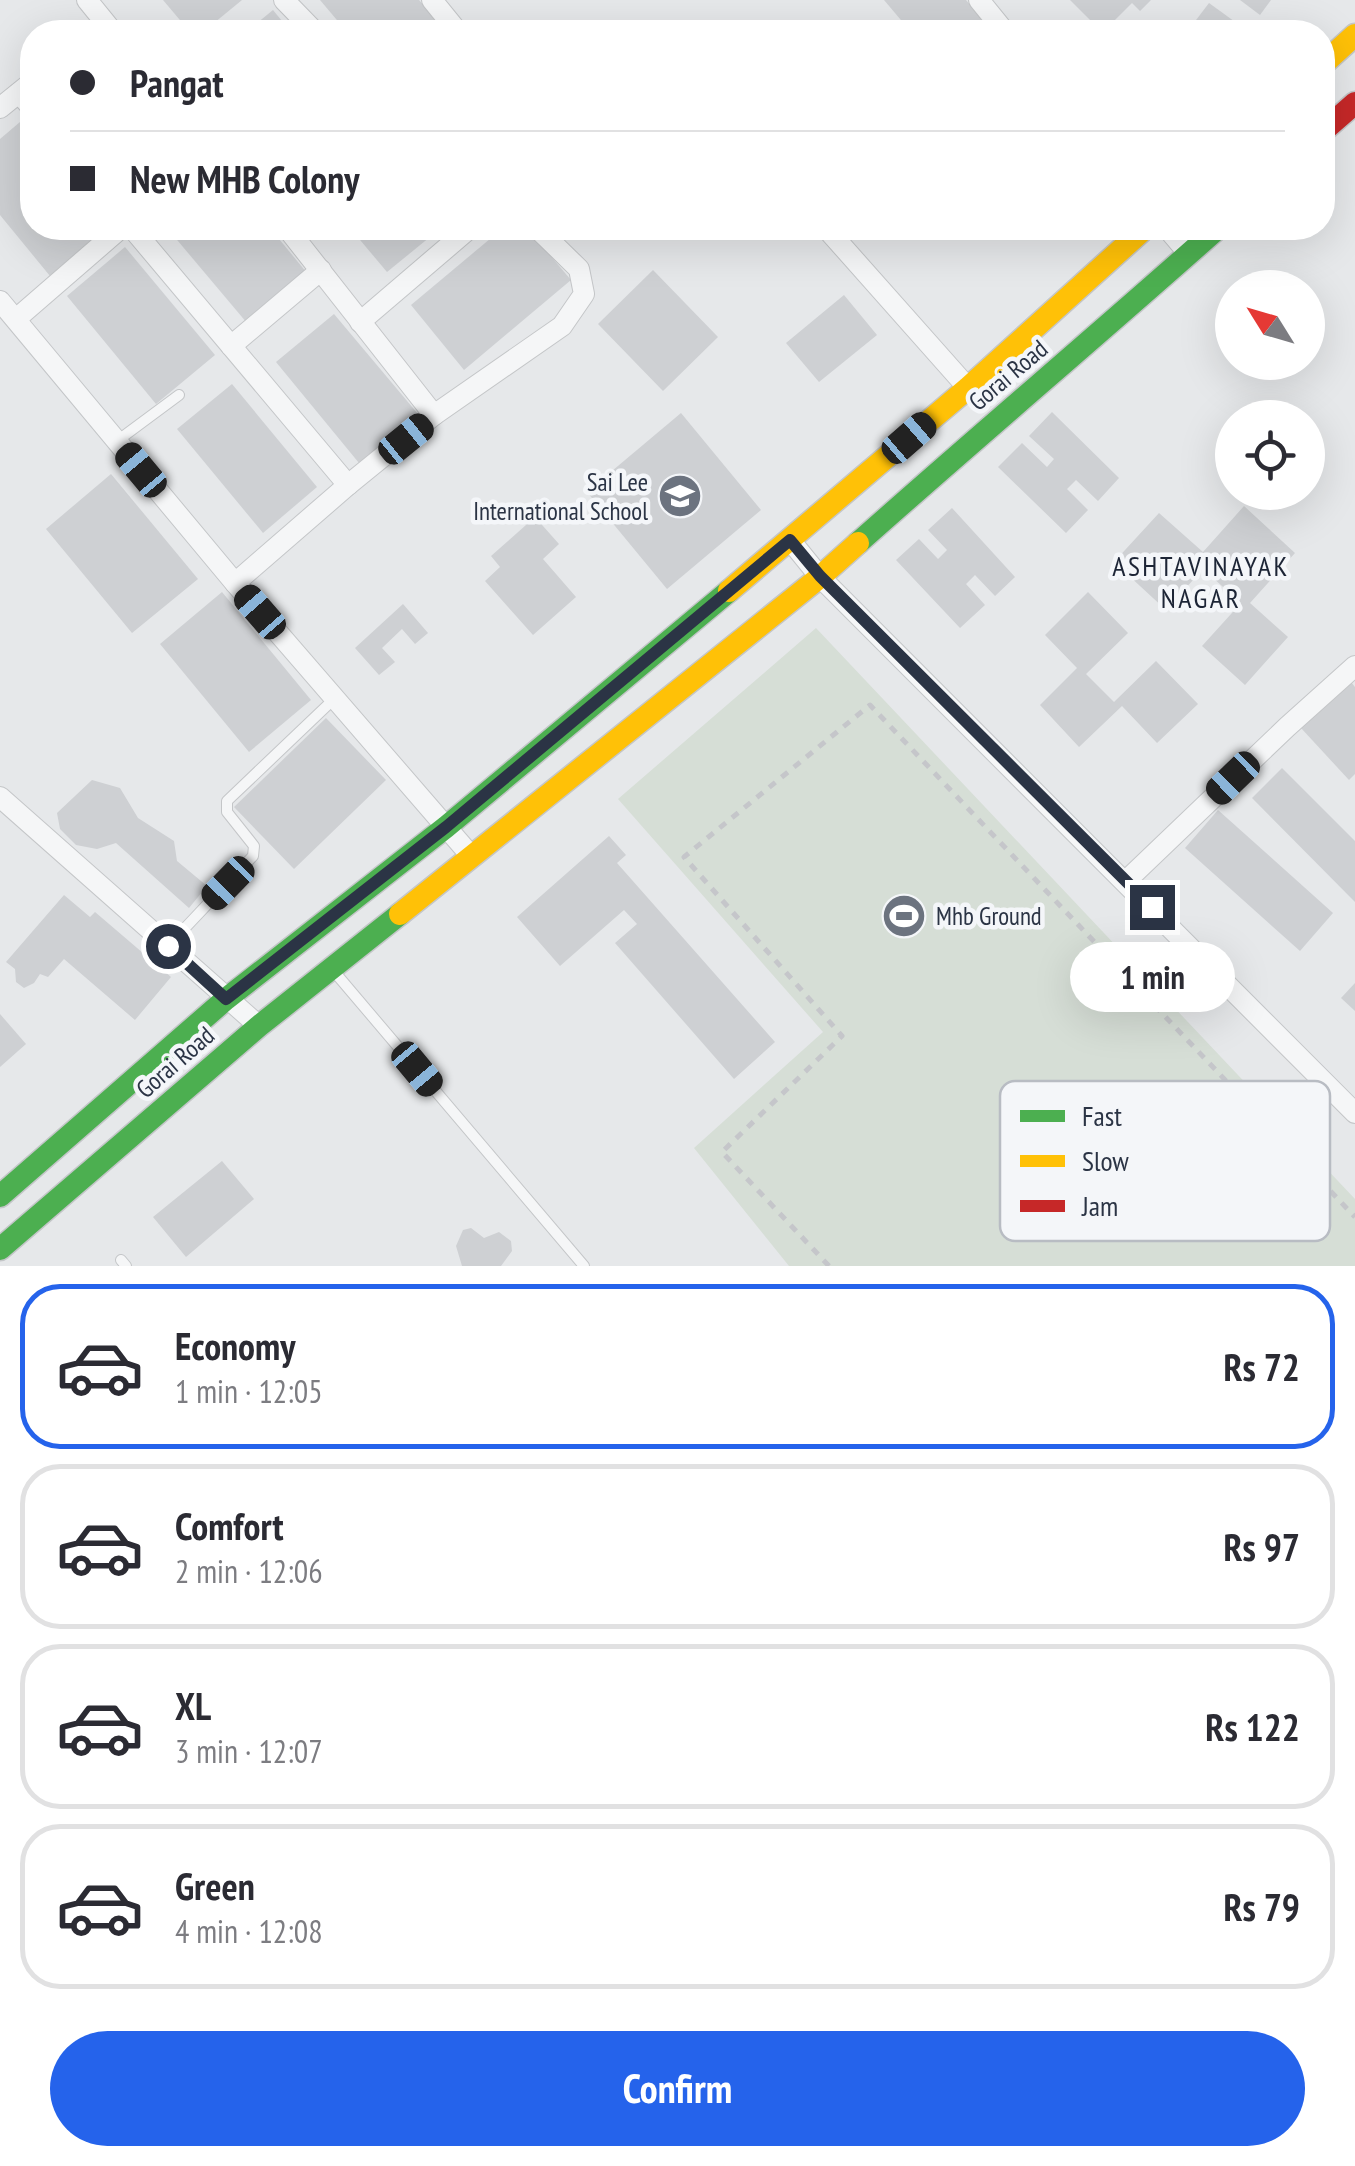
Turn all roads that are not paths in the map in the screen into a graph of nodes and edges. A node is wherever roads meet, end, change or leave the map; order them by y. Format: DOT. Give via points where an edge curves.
graph roads {
  1 [pos="284,0"];
  2 [pos="432,0"];
  3 [pos="979,0"];
  4 [pos="303,20"];
  5 [pos="448,20"];
  6 [pos="996,20"];
  7 [pos="1355,35"];
  8 [pos="1335,53"];
  9 [pos="1355,102"];
  10 [pos="1335,120"];
  11 [pos="107,240"];
  12 [pos="142,240"];
  13 [pos="297,240"];
  14 [pos="456,240"];
  15 [pos="549,240"];
  16 [pos="837,240"];
  17 [pos="1132,240"];
  18 [pos="1177,240"];
  19 [pos="1205,240"];
  20 [pos="1189,254"];
  21 [pos="322,270"];
  22 [pos="0,300"];
  23 [pos="16,319"];
  24 [pos="360,322"];
  25 [pos="231,346"];
  26 [pos="968,388"];
  27 [pos="179,395"];
  28 [pos="434,415"];
  29 [pos="118,441"];
  30 [pos="348,485"];
  31 [pos="790,540"];
  32 [pos="820,576"];
  33 [pos="236,583"];
  34 [pos="1355,666"];
  35 [pos="334,698"];
  36 [pos="0,797"];
  37 [pos="446,827"];
  38 [pos="472,857"];
  39 [pos="1126,881"];
  40 [pos="168,946"];
  41 [pos="331,968"];
  42 [pos="226,999"];
  43 [pos="259,1026"];
  44 [pos="1324,1081"];
  45 [pos="1330,1087"];
  46 [pos="1355,1112"];
  47 [pos="3,1188"];
  48 [pos="0,1249"];
  49 [pos="584,1266"];
  1 -- 4 [label="street"];
  2 -- 5 [label="street"];
  3 -- 6 [label="street"];
  7 -- 8 [label="main road"];
  9 -- 10 [label="main road"];
  11 -- 23 [label="street"];
  12 -- 25 [label="street"];
  13 -- 21 [label="street"];
  14 -- 24 [label="street"];
  15 -- 28 [label="street" via="579,270 584,294 562,326"];
  16 -- 26 [label="street"];
  17 -- 26 [label="main road, Gorai Road"];
  18 -- 20 [label="street"];
  19 -- 20 [label="main road, Gorai Road"];
  20 -- 32 [label="main road, Gorai Road"];
  21 -- 24 [label="street"];
  21 -- 25 [label="street"];
  22 -- 23 [label="street"];
  23 -- 29 [label="street"];
  24 -- 28 [label="street"];
  25 -- 30 [label="street"];
  26 -- 31 [label="main road, Gorai Road"];
  27 -- 29 [label="lane"];
  28 -- 30 [label="street"];
  29 -- 33 [label="street"];
  30 -- 33 [label="street"];
  31 -- 32 [label="street"];
  31 -- 37 [label="main road, Gorai Road"];
  32 -- 38 [label="main road, Gorai Road"];
  32 -- 39 [label="street"];
  33 -- 35 [label="street"];
  34 -- 39 [label="street"];
  35 -- 37 [label="street"];
  35 -- 40 [label="lane" via="227,802 254,846 253,856"];
  36 -- 40 [label="street"];
  37 -- 38 [label="street"];
  37 -- 42 [label="main road, Gorai Road"];
  38 -- 41 [label="main road, Gorai Road"];
  39 -- 44 [label="street"];
  40 -- 42 [label="street"];
  41 -- 43 [label="main road, Gorai Road"];
  41 -- 49 [label="lane"];
  42 -- 43 [label="street"];
  42 -- 47 [label="main road, Gorai Road"];
  43 -- 48 [label="main road, Gorai Road"];
  45 -- 46 [label="street"];
}
